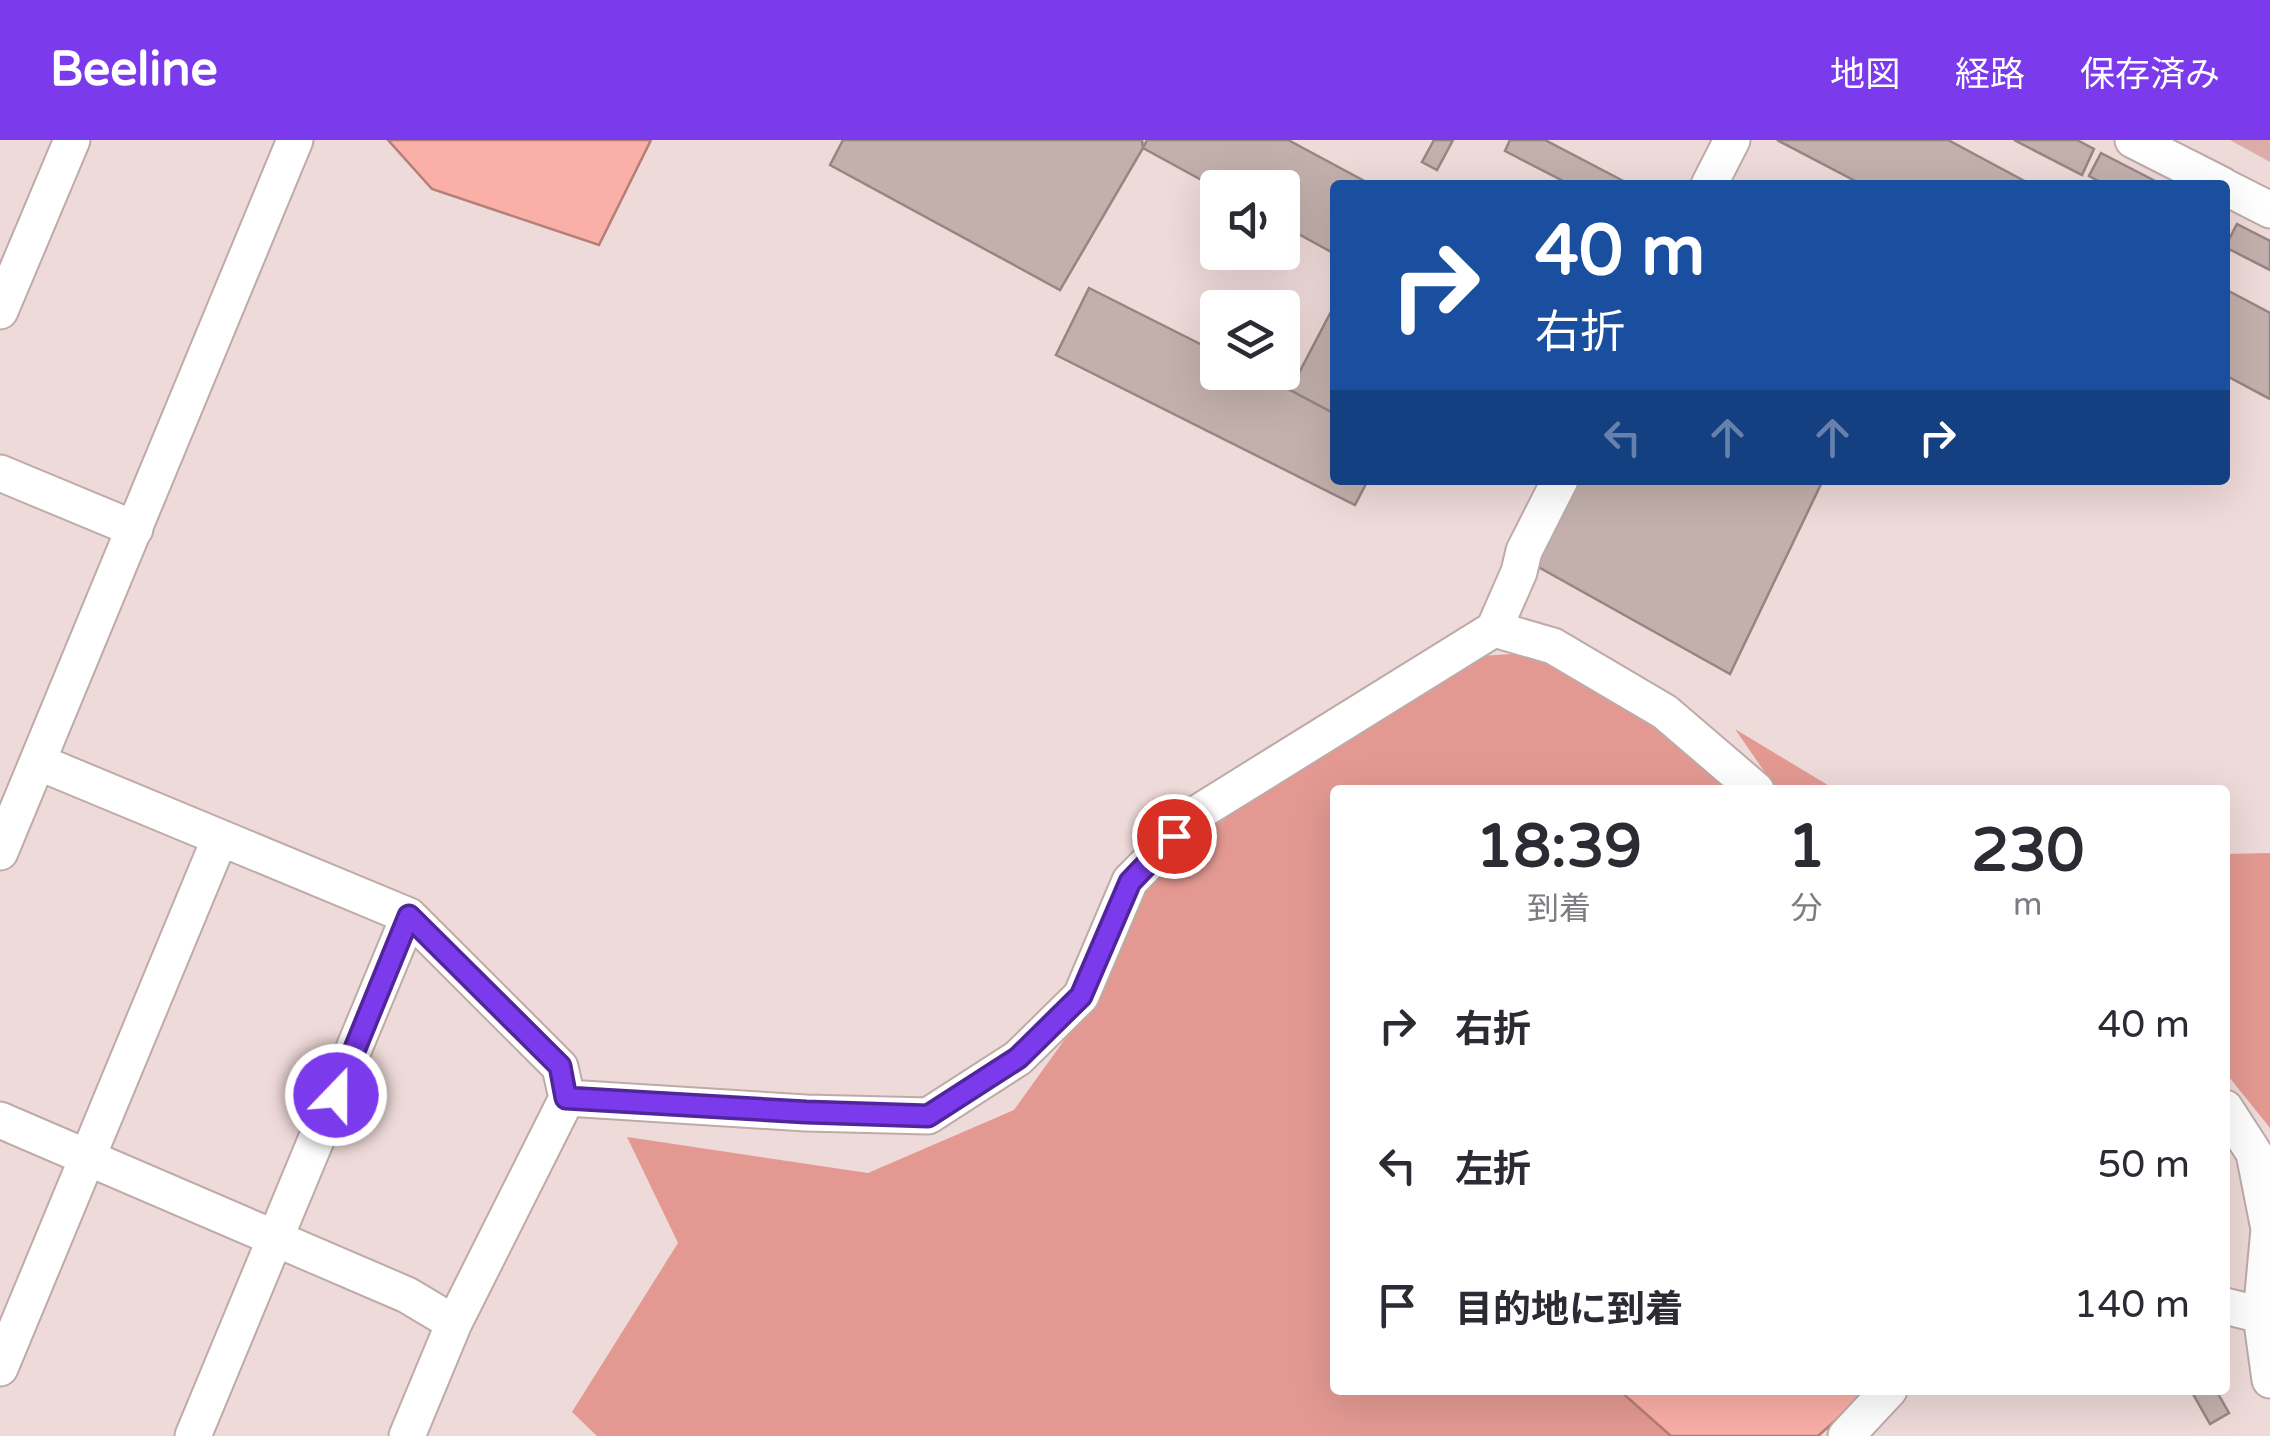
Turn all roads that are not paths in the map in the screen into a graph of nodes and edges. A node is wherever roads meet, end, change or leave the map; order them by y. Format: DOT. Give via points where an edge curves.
graph roads {
  1 [pos="72,140"];
  2 [pos="295,140"];
  3 [pos="1732,140"];
  4 [pos="2133,140"];
  5 [pos="1712,180"];
  6 [pos="2211,180"];
  7 [pos="2230,190"];
  8 [pos="2270,210"];
  9 [pos="0,311"];
  10 [pos="0,473"];
  11 [pos="1557,485"];
  12 [pos="135,529"];
  13 [pos="1494,629"];
  14 [pos="38,762"];
  15 [pos="1750,785"];
  16 [pos="220,838"];
  17 [pos="0,852"];
  18 [pos="409,916"];
  19 [pos="566,1098"];
  20 [pos="2230,1116"];
  21 [pos="0,1120"];
  22 [pos="87,1157"];
  23 [pos="277,1239"];
  24 [pos="2230,1307"];
  25 [pos="2261,1316"];
  26 [pos="454,1324"];
  27 [pos="0,1368"];
  28 [pos="2270,1380"];
  29 [pos="1884,1395"];
  30 [pos="193,1436"];
  31 [pos="407,1436"];
  32 [pos="1846,1436"];
  1 -- 9 [label="street"];
  2 -- 12 [label="street"];
  3 -- 5 [label="street"];
  4 -- 6 [label="street"];
  7 -- 8 [label="street"];
  10 -- 12 [label="street"];
  11 -- 13 [label="street"];
  12 -- 14 [label="street"];
  13 -- 15 [label="street" via="1553,646 1665,712"];
  13 -- 19 [label="street" via="1196,814 1130,882 1081,996 1018,1058 928,1116"];
  14 -- 16 [label="street"];
  14 -- 17 [label="street"];
  16 -- 18 [label="street"];
  16 -- 22 [label="street"];
  18 -- 19 [label="street" via="560,1066"];
  18 -- 23 [label="street"];
  19 -- 26 [label="street"];
  20 -- 25 [label="street" via="2254,1153 2270,1229"];
  21 -- 22 [label="street"];
  22 -- 23 [label="street"];
  22 -- 27 [label="street"];
  23 -- 26 [label="street" via="407,1294"];
  23 -- 30 [label="street"];
  24 -- 25 [label="street"];
  25 -- 28 [label="street"];
  26 -- 31 [label="street"];
  29 -- 32 [label="street"];
}
